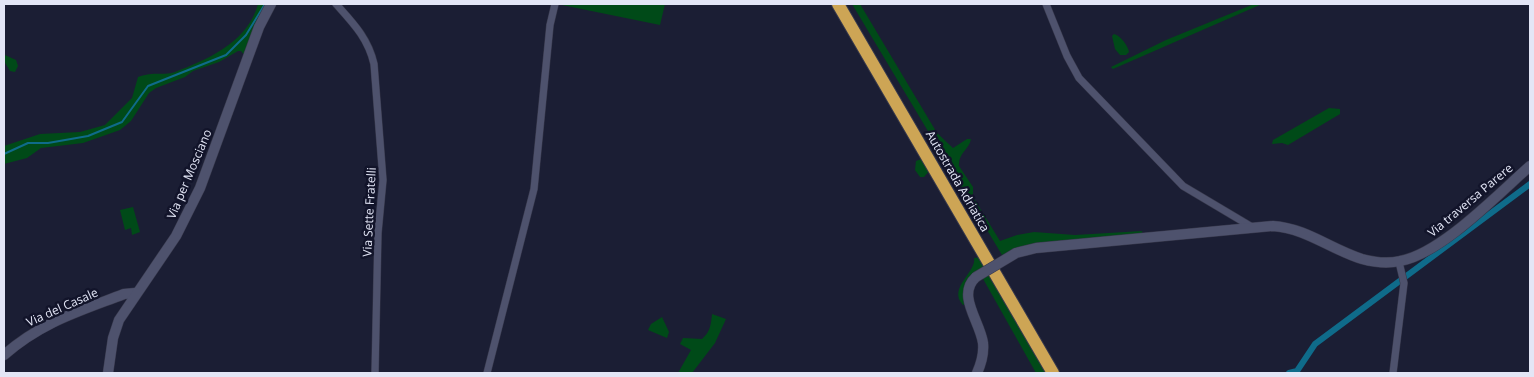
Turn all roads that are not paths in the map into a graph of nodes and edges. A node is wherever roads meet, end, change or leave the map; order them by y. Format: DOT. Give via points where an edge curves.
graph roads {
  1 [pos="271,4"];
  2 [pos="336,4"];
  3 [pos="555,4"];
  4 [pos="838,4"];
  5 [pos="847,4"];
  6 [pos="1046,4"];
  7 [pos="1530,166"];
  8 [pos="1254,228"];
  9 [pos="1399,262"];
  10 [pos="136,293"];
  11 [pos="4,355"];
  12 [pos="108,373"];
  13 [pos="375,373"];
  14 [pos="487,373"];
  15 [pos="977,373"];
  16 [pos="1053,373"];
  17 [pos="1062,373"];
  18 [pos="1393,373"];
  1 -- 10 [label="street, Via per Mosciano" via="259,26 200,188 176,236"];
  2 -- 13 [label="street, Via Sette Fratelli" via="364,36 374,64 383,180 378,233"];
  3 -- 14 [label="street" via="550,25 534,189"];
  4 -- 16 [label="highway, Autostrada Adriatica"];
  5 -- 17 [label="highway, Autostrada Adriatica"];
  6 -- 8 [label="street" via="1079,78 1183,186"];
  7 -- 9 [label="street, Via traversa Parere" via="1439,244"];
  8 -- 9 [label="street, Via traversa Parere" via="1295,230 1362,259"];
  8 -- 15 [label="street, Via traversa Parere, bridge" via="1036,248 1016,253 976,277 969,286 968,297 983,341"];
  9 -- 18 [label="street" via="1404,283"];
  10 -- 11 [label="street, Via del Casale" via="124,294 46,324"];
  10 -- 12 [label="street, Via per Mosciano" via="119,320"];
}
